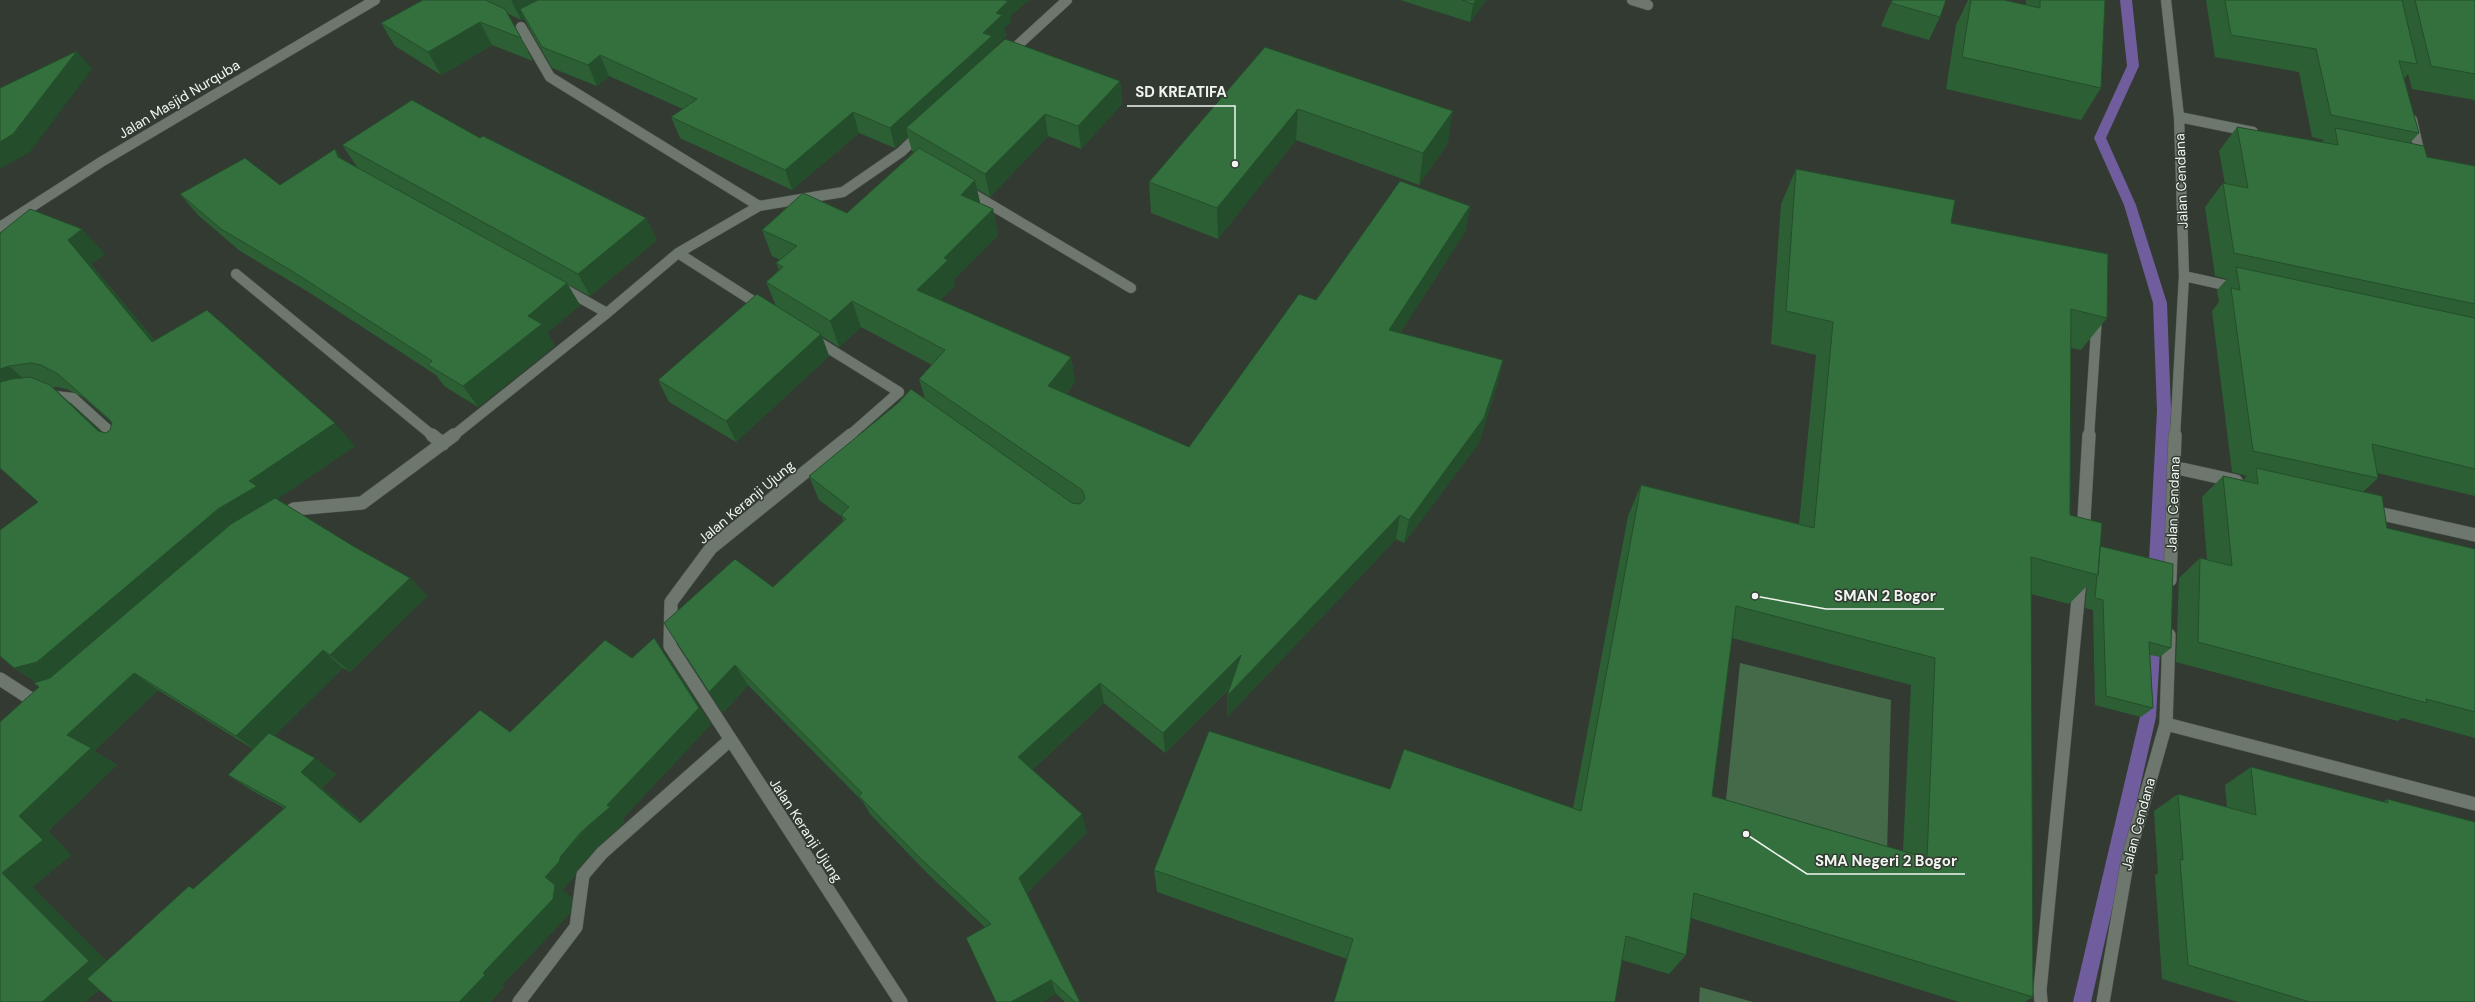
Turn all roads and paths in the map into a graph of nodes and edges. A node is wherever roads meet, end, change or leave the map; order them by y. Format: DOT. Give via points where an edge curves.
graph roads {
  1 [pos="375,0"];
  2 [pos="1067,0"];
  3 [pos="1632,0"];
  4 [pos="2166,0"];
  5 [pos="1648,4"];
  6 [pos="521,25"];
  7 [pos="998,63"];
  8 [pos="2410,113"];
  9 [pos="2179,117"];
  10 [pos="930,126"];
  11 [pos="2265,134"];
  12 [pos="2422,165"];
  13 [pos="956,184"];
  14 [pos="759,206"];
  15 [pos="3,221"];
  16 [pos="678,253"];
  17 [pos="236,274"];
  18 [pos="2184,276"];
  19 [pos="551,281"];
  20 [pos="1131,288"];
  21 [pos="2253,291"];
  22 [pos="2098,300"];
  23 [pos="772,312"];
  24 [pos="607,313"];
  25 [pos="798,329"];
  26 [pos="34,397"];
  27 [pos="443,444"];
  28 [pos="129,448"];
  29 [pos="2173,467"];
  30 [pos="2251,484"];
  31 [pos="2359,509"];
  32 [pos="267,525"];
  33 [pos="2475,535"];
  34 [pos="2082,545"];
  35 [pos="2081,568"];
  36 [pos="2170,592"];
  37 [pos="2169,623"];
  38 [pos="0,680"];
  39 [pos="58,693"];
  40 [pos="2166,724"];
  41 [pos="730,740"];
  42 [pos="2475,804"];
  43 [pos="519,1002"];
  44 [pos="901,1002"];
  45 [pos="2041,1002"];
  46 [pos="2103,1002"];
  1 -- 15 [label="street, Jalan Masjid Nurquba"];
  2 -- 7 [label="street"];
  3 -- 5 [label="street"];
  4 -- 9 [label="street, Jalan Cendana"];
  6 -- 14 [label="street" via="550,77"];
  8 -- 12 [label="street"];
  9 -- 11 [label="street"];
  9 -- 18 [label="street, Jalan Cendana"];
  10 -- 14 [label="street" via="904,154 844,192"];
  13 -- 20 [label="street"];
  14 -- 16 [label="street"];
  16 -- 23 [label="street"];
  16 -- 24 [label="street"];
  17 -- 27 [label="street"];
  18 -- 21 [label="street"];
  18 -- 29 [label="street, Jalan Cendana"];
  19 -- 24 [label="street"];
  22 -- 34 [label="street"];
  24 -- 27 [label="street"];
  25 -- 41 [label="street, Jalan Keranji Ujung" via="902,395 711,548 671,602 670,646"];
  26 -- 28 [label="street" via="56,394 73,398"];
  27 -- 32 [label="street" via="362,503 294,509"];
  29 -- 30 [label="street"];
  29 -- 36 [label="street, Jalan Cendana"];
  31 -- 33 [label="street"];
  35 -- 45 [label="street" via="2040,990"];
  37 -- 40 [label="street, Jalan Cendana"];
  38 -- 39 [label="street" via="31,700"];
  40 -- 42 [label="street"];
  40 -- 46 [label="street, Jalan Cendana" via="2128,858"];
  41 -- 43 [label="street" via="602,853 583,875 576,927"];
  41 -- 44 [label="street, Jalan Keranji Ujung"];
}
